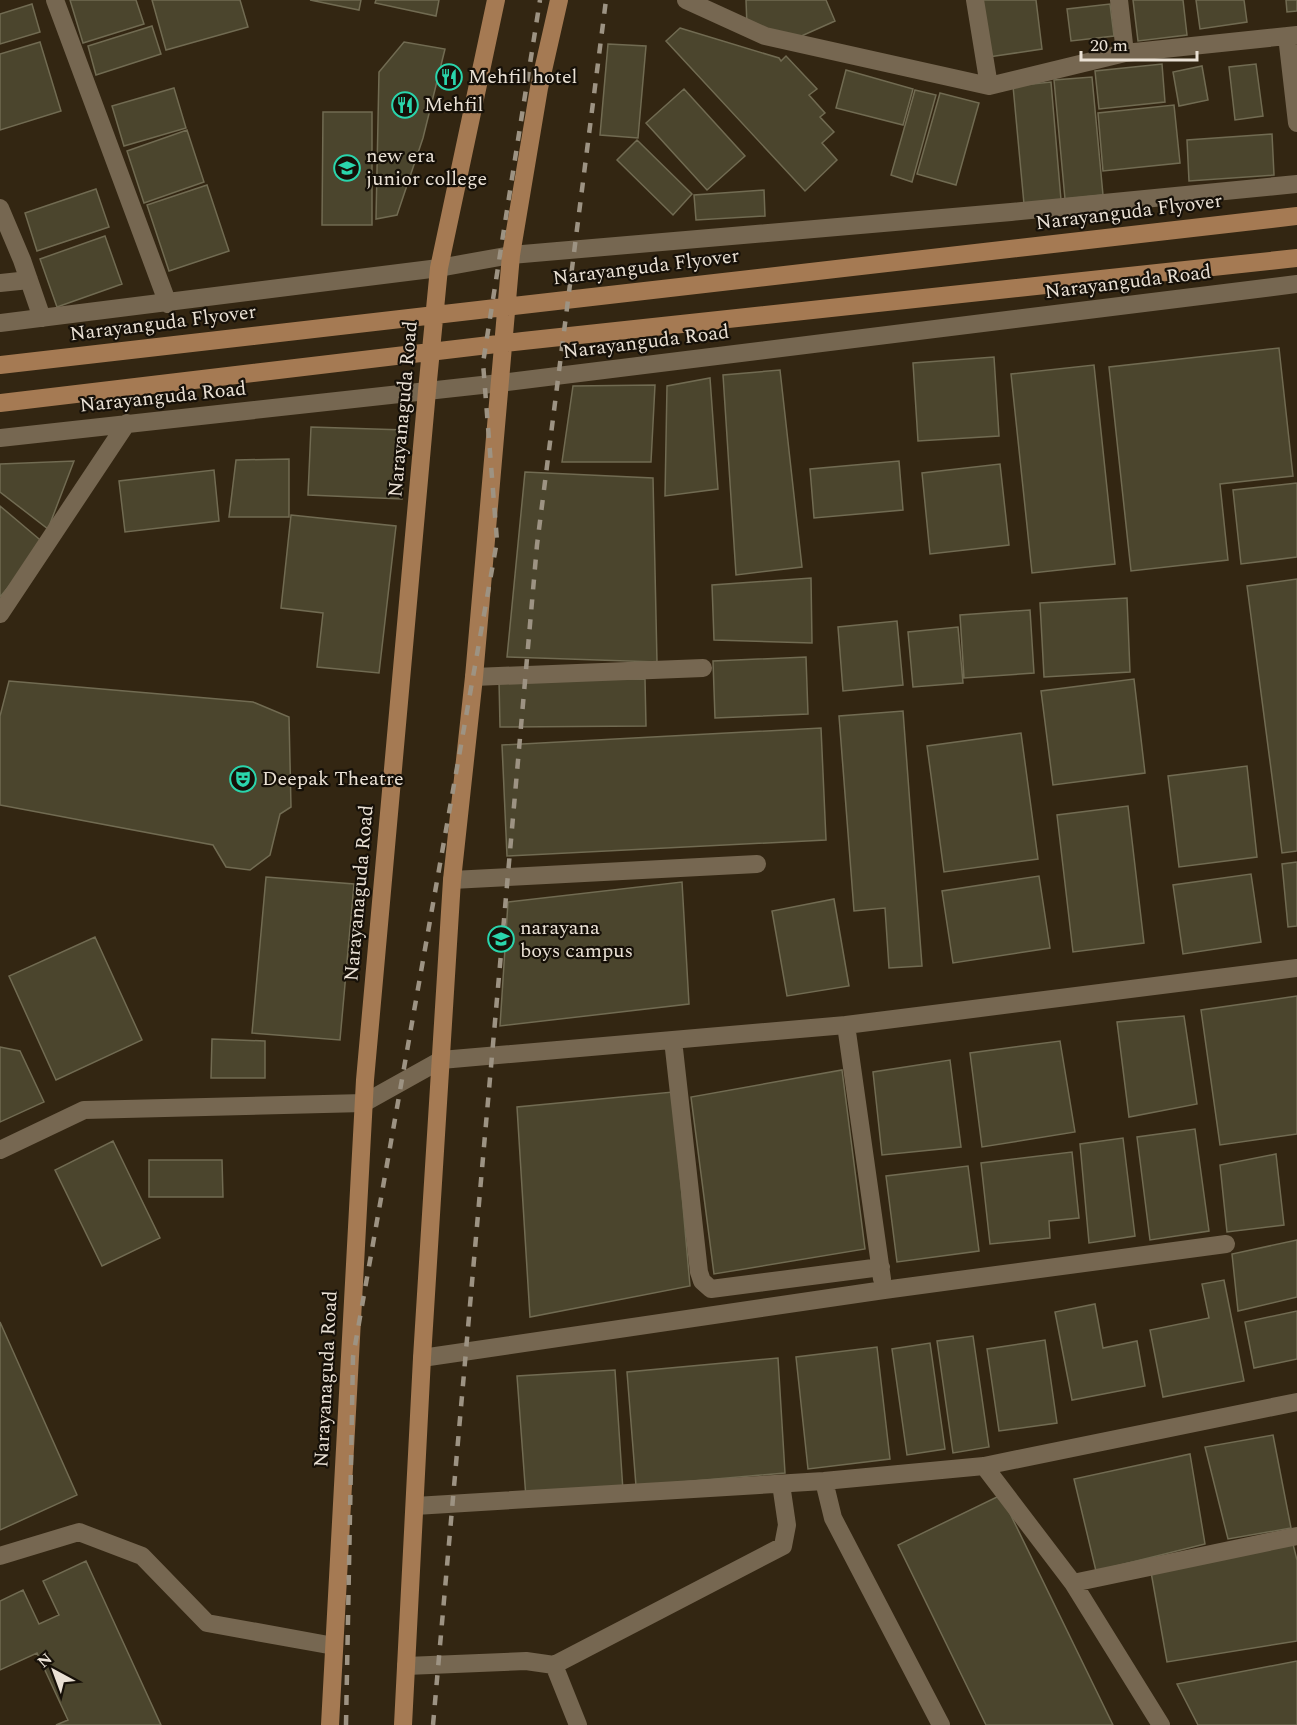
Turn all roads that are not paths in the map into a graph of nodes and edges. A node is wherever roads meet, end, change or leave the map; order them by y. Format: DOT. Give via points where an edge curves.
graph roads {
  1 [pos="55,0"];
  2 [pos="496,0"];
  3 [pos="559,0"];
  4 [pos="686,0"];
  5 [pos="975,0"];
  6 [pos="1119,0"];
  7 [pos="1292,36"];
  8 [pos="1125,53"];
  9 [pos="988,86"];
  10 [pos="1297,123"];
  11 [pos="1297,184"];
  12 [pos="0,208"];
  13 [pos="1297,216"];
  14 [pos="511,255"];
  15 [pos="1297,258"];
  16 [pos="439,268"];
  17 [pos="29,280"];
  18 [pos="0,283"];
  19 [pos="1297,284"];
  20 [pos="168,304"];
  21 [pos="42,318"];
  22 [pos="0,323"];
  23 [pos="0,365"];
  24 [pos="500,383"];
  25 [pos="427,390"];
  26 [pos="0,404"];
  27 [pos="127,423"];
  28 [pos="0,438"];
  29 [pos="0,614"];
  30 [pos="703,668"];
  31 [pos="474,677"];
  32 [pos="757,864"];
  33 [pos="452,880"];
  34 [pos="1297,968"];
  35 [pos="846,1025"];
  36 [pos="673,1040"];
  37 [pos="441,1060"];
  38 [pos="364,1102"];
  39 [pos="0,1150"];
  40 [pos="1226,1244"];
  41 [pos="880,1267"];
  42 [pos="884,1290"];
  43 [pos="422,1358"];
  44 [pos="1297,1402"];
  45 [pos="984,1466"];
  46 [pos="824,1481"];
  47 [pos="781,1484"];
  48 [pos="415,1506"];
  49 [pos="1297,1536"];
  50 [pos="0,1556"];
  51 [pos="1073,1583"];
  52 [pos="334,1646"];
  53 [pos="554,1665"];
  54 [pos="406,1666"];
  55 [pos="330,1725"];
  56 [pos="403,1725"];
  57 [pos="579,1725"];
  58 [pos="941,1725"];
  59 [pos="1161,1725"];
  1 -- 20 [label="street"];
  2 -- 16 [label="main road, Narayanaguda Road"];
  3 -- 14 [label="main road" via="538,87"];
  4 -- 9 [label="street" via="765,36"];
  5 -- 9 [label="street"];
  6 -- 8 [label="street"];
  7 -- 8 [label="street"];
  7 -- 10 [label="street"];
  8 -- 9 [label="street"];
  11 -- 14 [label="street"];
  12 -- 17 [label="street"];
  13 -- 23 [label="main road, Narayanguda Flyover"];
  14 -- 16 [label="street"];
  14 -- 24 [label="main road"];
  15 -- 26 [label="main road" via="535,340"];
  16 -- 20 [label="street"];
  16 -- 25 [label="main road, Narayanaguda Road"];
  17 -- 18 [label="street"];
  17 -- 21 [label="street"];
  19 -- 24 [label="street, Narayanguda Road"];
  20 -- 21 [label="street"];
  21 -- 22 [label="street"];
  24 -- 25 [label="street, Narayanguda Road"];
  24 -- 31 [label="main road"];
  25 -- 27 [label="street, Narayanguda Road"];
  25 -- 38 [label="main road, Narayanaguda Road"];
  27 -- 28 [label="street, Narayanguda Road"];
  27 -- 29 [label="street"];
  30 -- 31 [label="street"];
  31 -- 33 [label="main road"];
  32 -- 33 [label="street"];
  33 -- 37 [label="main road"];
  34 -- 35 [label="street"];
  35 -- 36 [label="street"];
  35 -- 41 [label="street"];
  36 -- 37 [label="street"];
  36 -- 41 [label="street" via="702,1281 711,1289"];
  37 -- 38 [label="street"];
  37 -- 43 [label="main road"];
  38 -- 39 [label="street" via="84,1110"];
  38 -- 52 [label="main road, Narayanaguda Road"];
  40 -- 42 [label="street"];
  41 -- 42 [label="street"];
  42 -- 43 [label="street"];
  43 -- 48 [label="main road"];
  44 -- 45 [label="street"];
  45 -- 46 [label="street"];
  45 -- 51 [label="street"];
  46 -- 47 [label="street"];
  46 -- 58 [label="street" via="833,1518"];
  47 -- 48 [label="street"];
  47 -- 53 [label="street" via="787,1525 783,1546"];
  48 -- 54 [label="main road"];
  49 -- 51 [label="street"];
  50 -- 52 [label="street" via="79,1532 142,1556 207,1623"];
  51 -- 59 [label="street"];
  52 -- 55 [label="main road, Narayanaguda Road"];
  53 -- 54 [label="street" via="526,1661"];
  53 -- 57 [label="street"];
  54 -- 56 [label="main road"];
}
